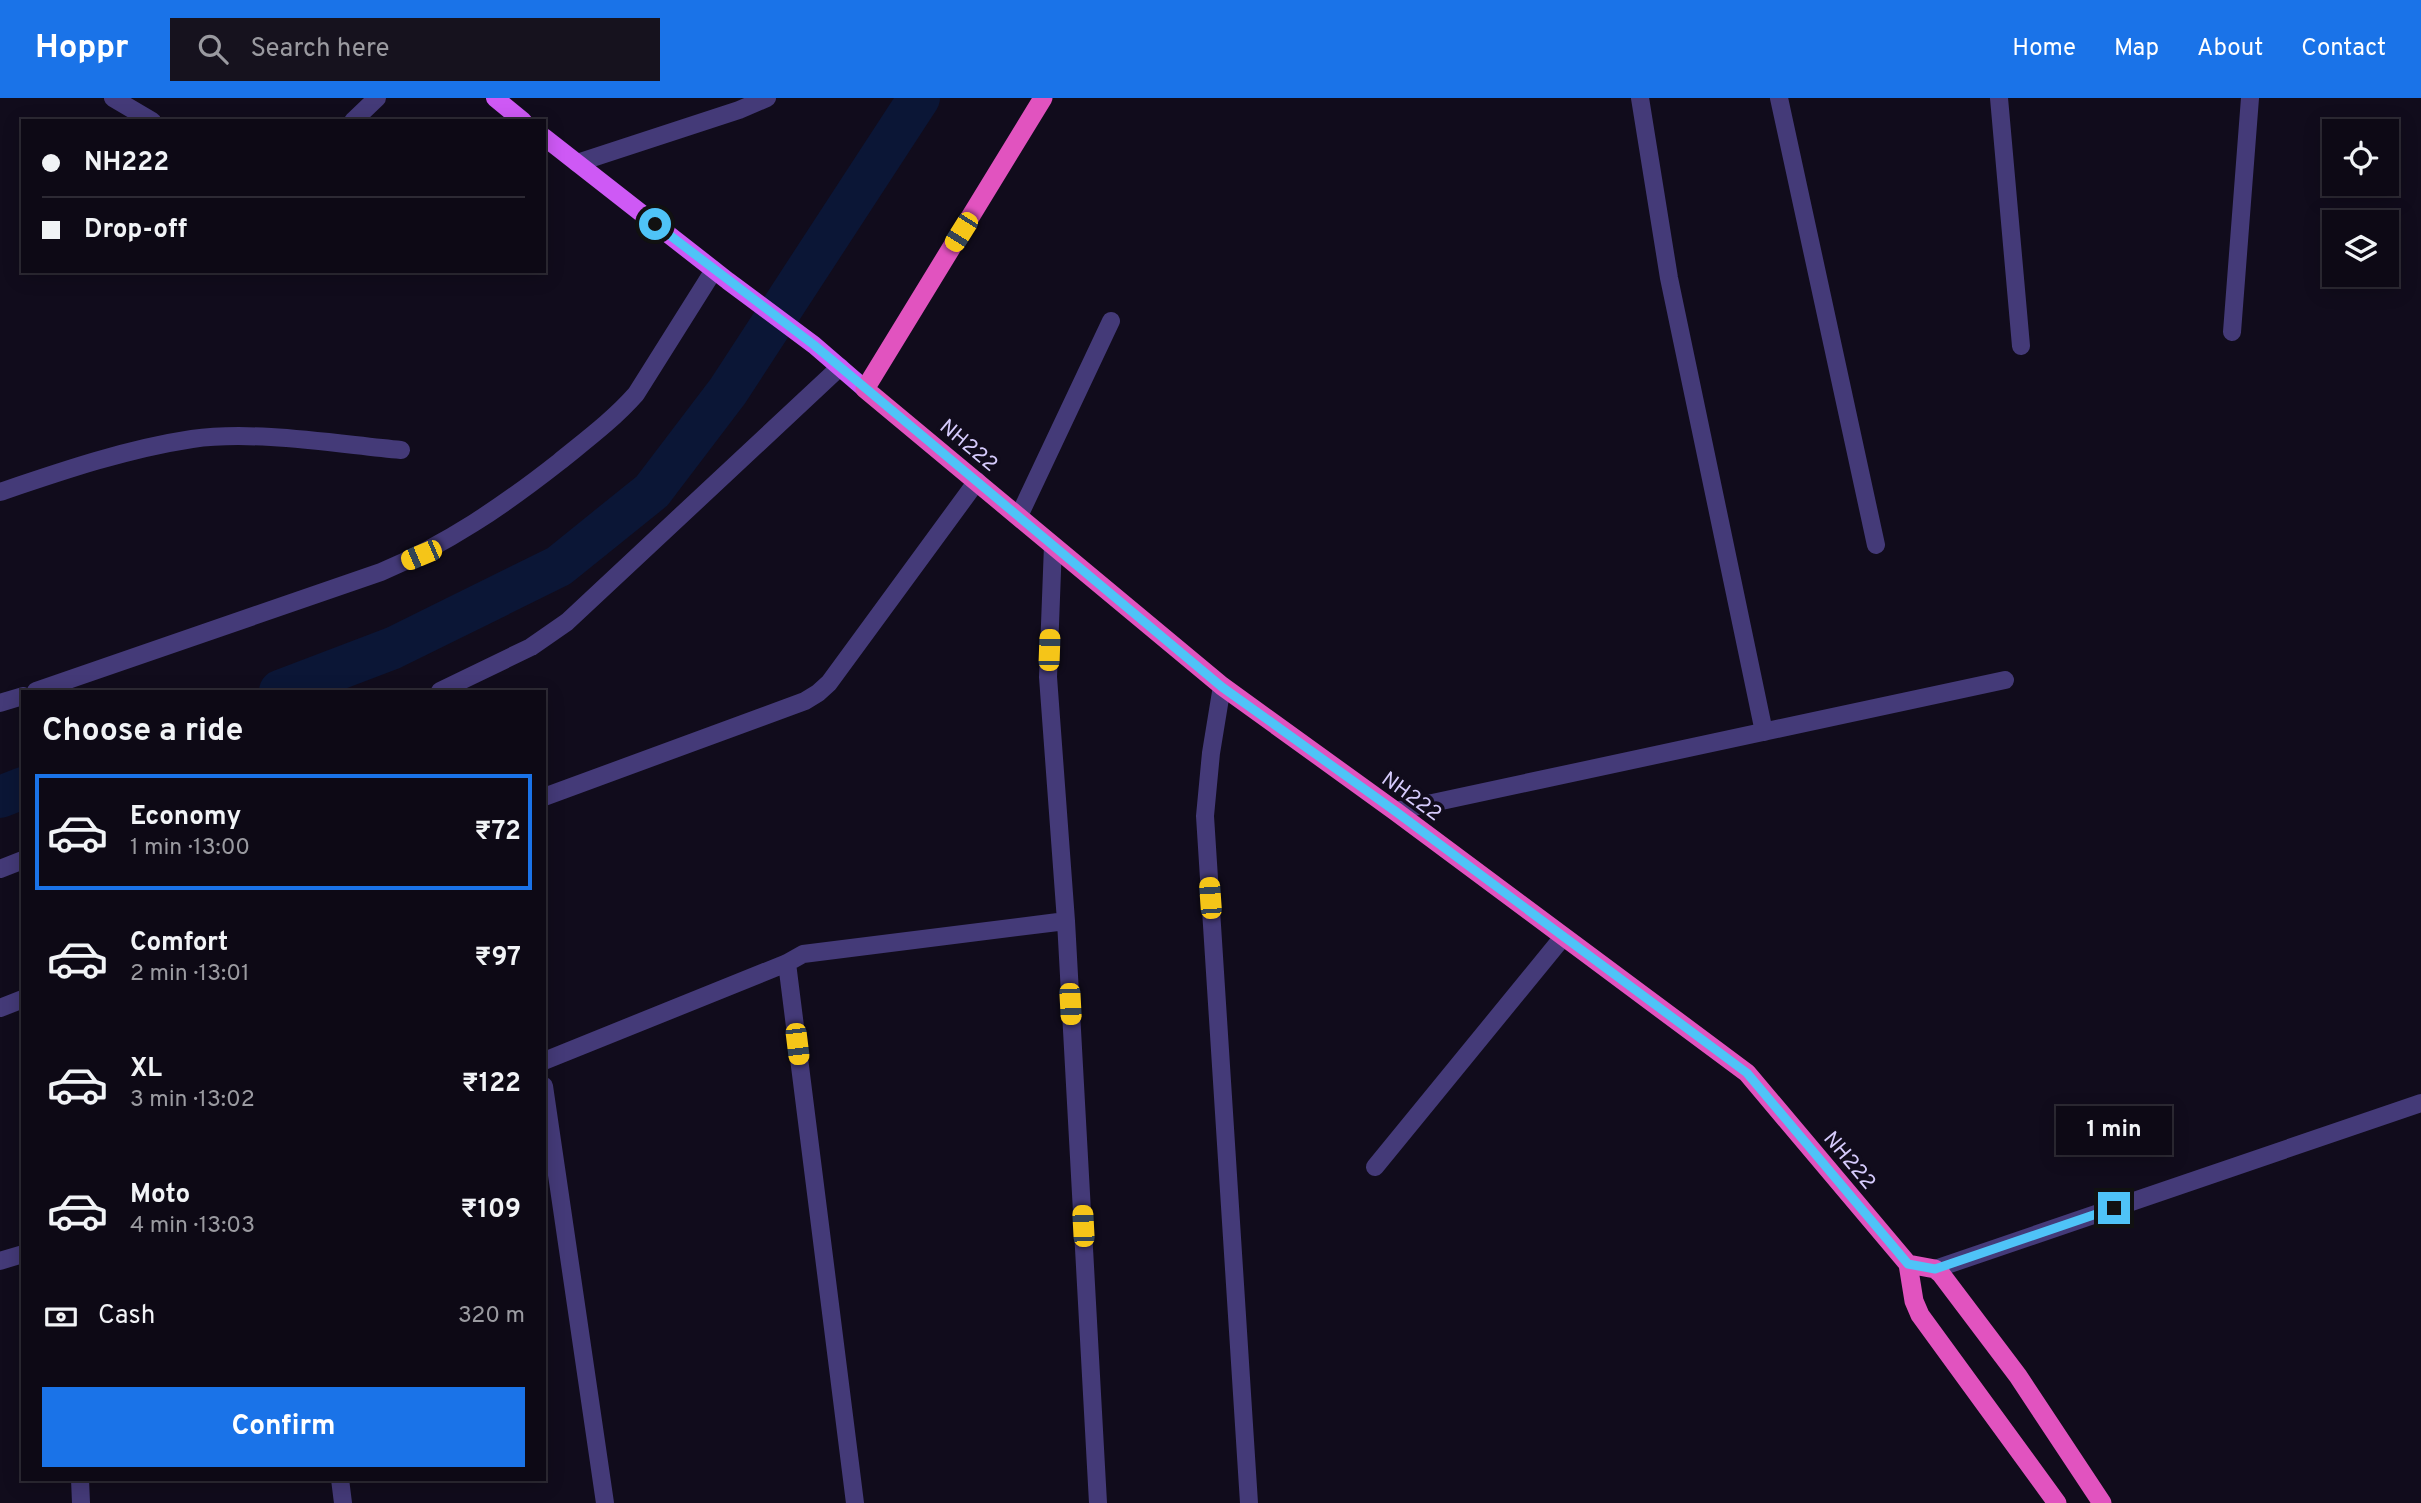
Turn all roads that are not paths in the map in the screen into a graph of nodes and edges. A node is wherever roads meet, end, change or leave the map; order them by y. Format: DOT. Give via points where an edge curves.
graph roads {
  1 [pos="113,98"];
  2 [pos="377,98"];
  3 [pos="495,98"];
  4 [pos="767,98"];
  5 [pos="1043,98"];
  6 [pos="1640,98"];
  7 [pos="1999,98"];
  8 [pos="2250,98"];
  9 [pos="1786,100"];
  10 [pos="149,119"];
  11 [pos="355,119"];
  12 [pos="521,119"];
  13 [pos="546,139"];
  14 [pos="577,163"];
  15 [pos="721,276"];
  16 [pos="1111,321"];
  17 [pos="2232,332"];
  18 [pos="2021,346"];
  19 [pos="840,367"];
  20 [pos="864,389"];
  21 [pos="401,450"];
  22 [pos="977,481"];
  23 [pos="0,492"];
  24 [pos="1019,516"];
  25 [pos="1053,545"];
  26 [pos="1876,545"];
  27 [pos="2005,680"];
  28 [pos="1222,687"];
  29 [pos="39,690"];
  30 [pos="442,690"];
  31 [pos="21,697"];
  32 [pos="0,703"];
  33 [pos="1764,733"];
  34 [pos="546,796"];
  35 [pos="1395,811"];
  36 [pos="21,861"];
  37 [pos="0,869"];
  38 [pos="1066,921"];
  39 [pos="1563,937"];
  40 [pos="786,963"];
  41 [pos="21,1000"];
  42 [pos="0,1008"];
  43 [pos="546,1060"];
  44 [pos="546,1100"];
  45 [pos="2421,1103"];
  46 [pos="1374,1167"];
  47 [pos="21,1255"];
  48 [pos="0,1261"];
  49 [pos="1908,1264"];
  50 [pos="1935,1269"];
  51 [pos="80,1481"];
  52 [pos="340,1481"];
  53 [pos="81,1503"];
  54 [pos="343,1503"];
  55 [pos="605,1503"];
  56 [pos="855,1503"];
  57 [pos="1098,1503"];
  58 [pos="1249,1503"];
  59 [pos="2057,1503"];
  60 [pos="2102,1503"];
  1 -- 10 [label="street"];
  2 -- 11 [label="street"];
  3 -- 12 [label="main road"];
  4 -- 14 [label="street"];
  5 -- 20 [label="highway"];
  6 -- 33 [label="street" via="1669,278"];
  7 -- 18 [label="street"];
  8 -- 17 [label="street"];
  9 -- 26 [label="street"];
  13 -- 14 [label="main road"];
  14 -- 15 [label="main road"];
  15 -- 19 [label="main road"];
  15 -- 29 [label="street" via="623,409 507,503 460,533 381,572"];
  16 -- 24 [label="street"];
  19 -- 20 [label="main road"];
  19 -- 30 [label="street" via="567,622 531,647"];
  20 -- 22 [label="highway, NH222"];
  21 -- 23 [label="street" via="263,437 194,439 138,449"];
  22 -- 24 [label="highway, NH222"];
  22 -- 34 [label="street" via="818,693"];
  24 -- 25 [label="highway, NH222"];
  25 -- 28 [label="highway, NH222"];
  25 -- 38 [label="street" via="1048,677"];
  27 -- 33 [label="street"];
  28 -- 35 [label="highway, NH222"];
  28 -- 58 [label="street" via="1205,816"];
  31 -- 32 [label="street"];
  33 -- 35 [label="street"];
  35 -- 39 [label="highway, NH222"];
  36 -- 37 [label="street"];
  38 -- 40 [label="street" via="803,954"];
  38 -- 57 [label="street"];
  39 -- 46 [label="street"];
  39 -- 49 [label="highway, NH222" via="1747,1073"];
  40 -- 43 [label="street"];
  40 -- 56 [label="street"];
  41 -- 42 [label="street"];
  44 -- 55 [label="street"];
  45 -- 50 [label="street"];
  47 -- 48 [label="street"];
  49 -- 50 [label="highway"];
  49 -- 59 [label="highway" via="1920,1315"];
  50 -- 60 [label="highway" via="2018,1376"];
  51 -- 53 [label="street"];
  52 -- 54 [label="street"];
}
